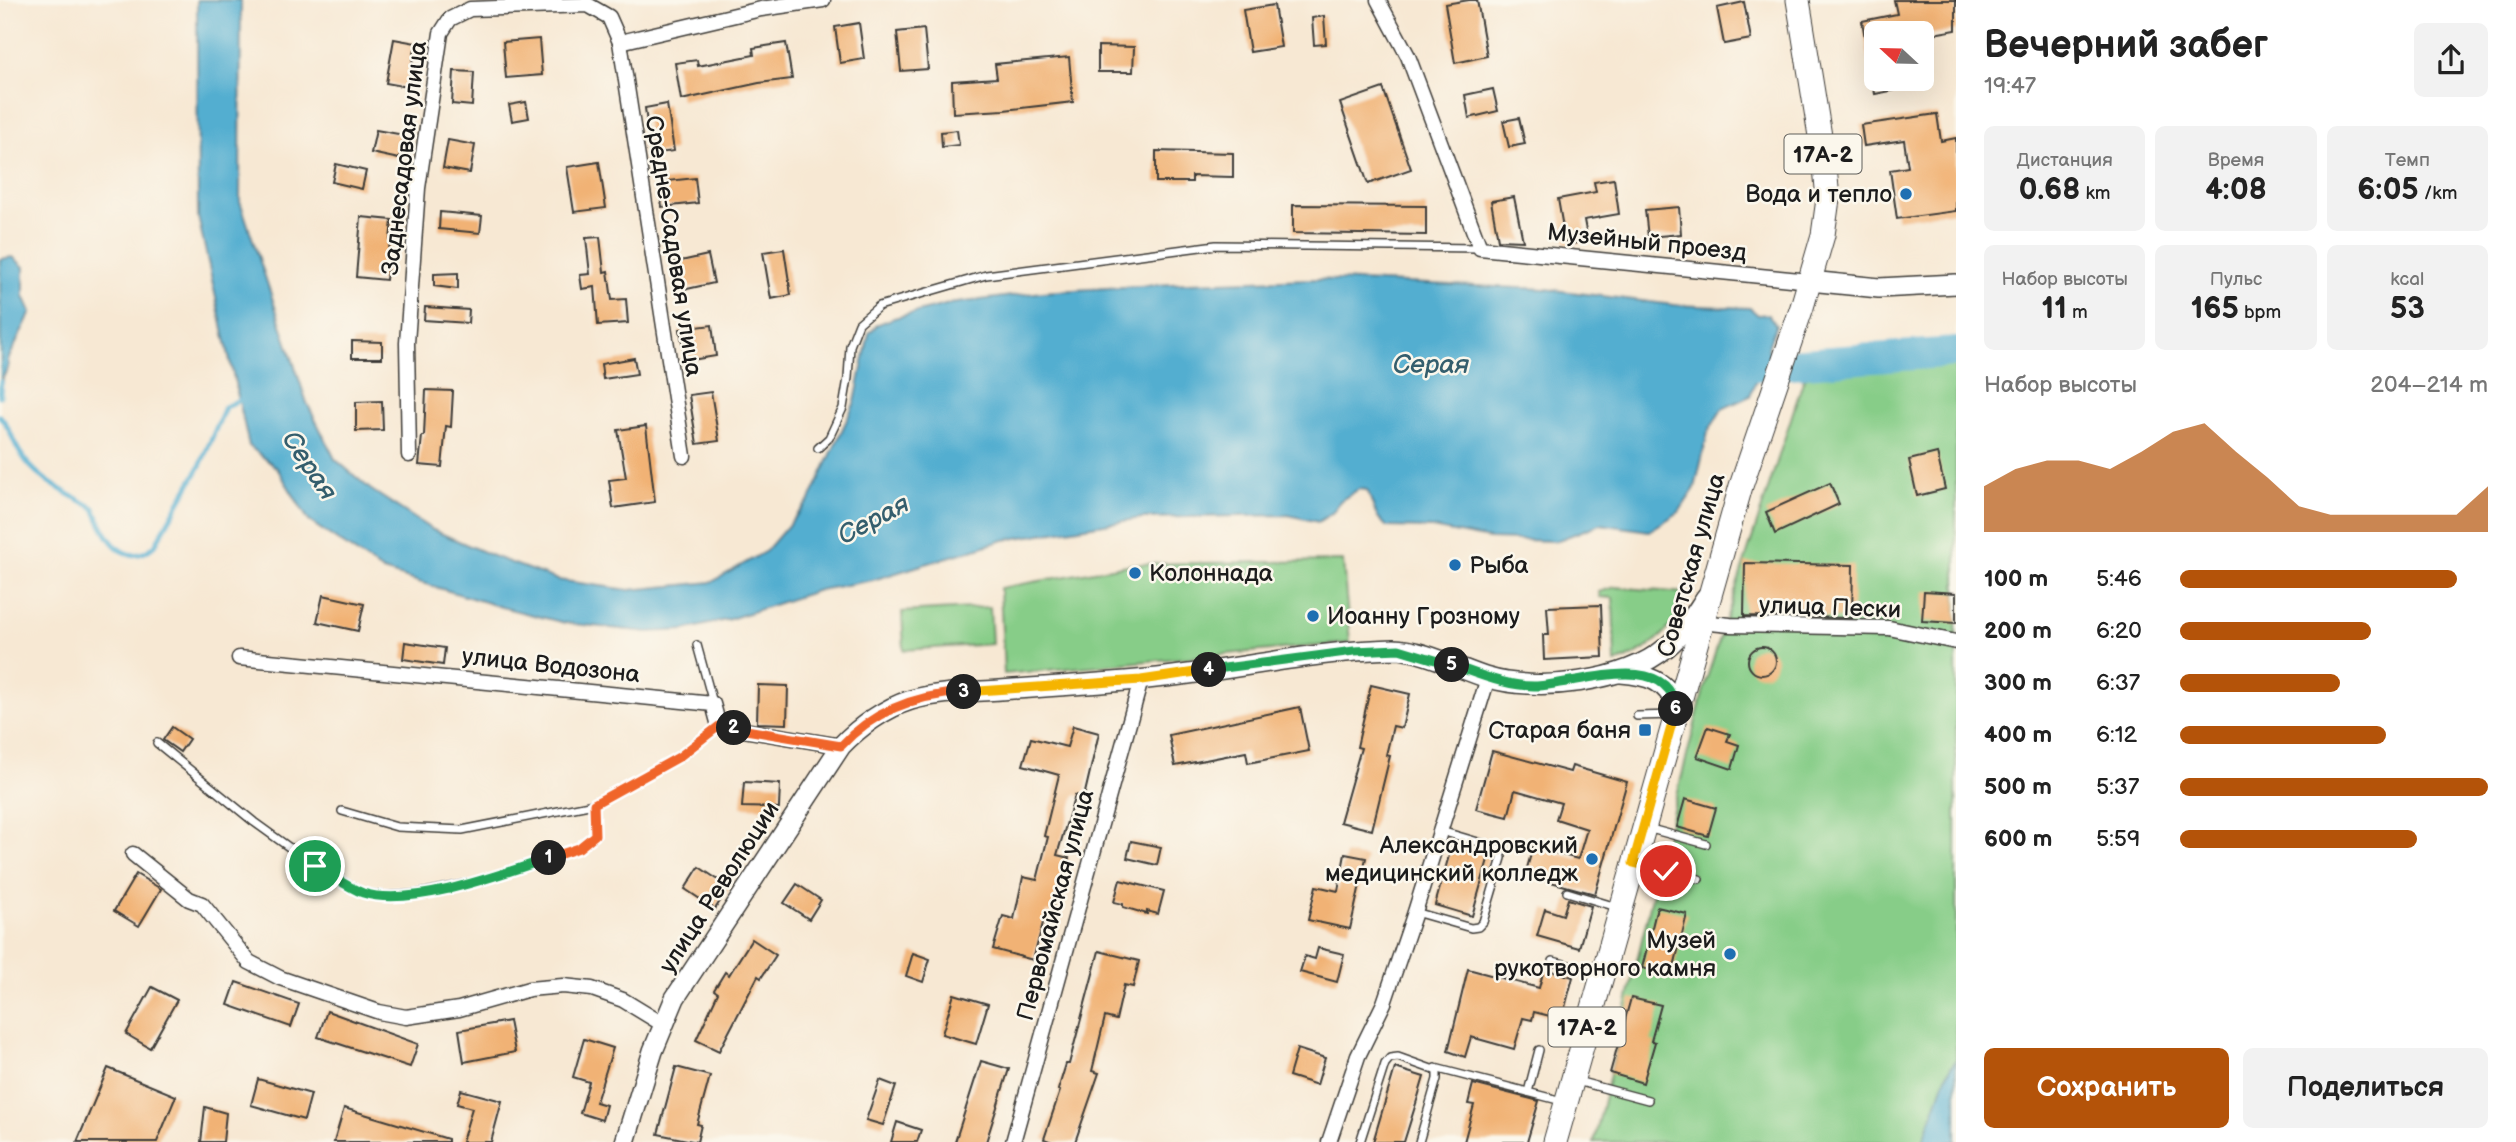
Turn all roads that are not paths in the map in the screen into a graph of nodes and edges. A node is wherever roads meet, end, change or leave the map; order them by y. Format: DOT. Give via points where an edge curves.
graph roads {
  1 [pos="607,0"];
  2 [pos="823,0"];
  3 [pos="1378,0"];
  4 [pos="1798,0"];
  5 [pos="609,17"];
  6 [pos="620,42"];
  7 [pos="1480,248"];
  8 [pos="1810,281"];
  9 [pos="1956,284"];
  10 [pos="818,448"];
  11 [pos="409,455"];
  12 [pos="684,456"];
  13 [pos="1710,592"];
  14 [pos="1701,622"];
  15 [pos="1956,642"];
  16 [pos="697,645"];
  17 [pos="239,658"];
  18 [pos="1617,673"];
  19 [pos="1488,678"];
  20 [pos="1141,680"];
  21 [pos="713,704"];
  22 [pos="1676,711"];
  23 [pos="1637,716"];
  24 [pos="719,726"];
  25 [pos="157,743"];
  26 [pos="841,746"];
  27 [pos="594,804"];
  28 [pos="342,811"];
  29 [pos="1643,827"];
  30 [pos="1441,831"];
  31 [pos="1706,844"];
  32 [pos="133,854"];
  33 [pos="1633,863"];
  34 [pos="1699,879"];
  35 [pos="1567,892"];
  36 [pos="1620,908"];
  37 [pos="1415,912"];
  38 [pos="1553,961"];
  39 [pos="1602,974"];
  40 [pos="664,1025"];
  41 [pos="1539,1050"];
  42 [pos="1432,1068"];
  43 [pos="1569,1091"];
  44 [pos="1528,1092"];
  45 [pos="1648,1100"];
  46 [pos="625,1142"];
  47 [pos="1013,1142"];
  48 [pos="1329,1142"];
  49 [pos="1360,1142"];
  50 [pos="1419,1142"];
  51 [pos="1555,1142"];
  1 -- 5 [label="street"];
  2 -- 6 [label="street" via="761,9"];
  3 -- 7 [label="street" via="1408,56"];
  4 -- 8 [label="main road, Советская улица / 17А-2" via="1828,199"];
  5 -- 6 [label="street"];
  5 -- 11 [label="street, Заднесадовая улица" via="588,5 470,9 450,19 441,33 417,201 407,343"];
  6 -- 12 [label="street, Средне-Садовая улица"];
  7 -- 8 [label="street, Музейный проезд"];
  7 -- 10 [label="lane" via="1216,245 986,275 879,306 859,323 850,346 843,408 830,438"];
  8 -- 9 [label="main road" via="1879,288"];
  8 -- 13 [label="main road, Советская улица / 17А-2"];
  13 -- 14 [label="main road, Советская улица / 17А-2"];
  13 -- 18 [label="main road" via="1687,627 1666,648"];
  14 -- 15 [label="street, улица Пески" via="1889,628"];
  14 -- 22 [label="main road, Советская улица / 17А-2"];
  16 -- 21 [label="lane"];
  17 -- 21 [label="street, улица Водозона"];
  18 -- 19 [label="main road, улица Революции" via="1535,686"];
  18 -- 22 [label="main road" via="1658,680 1673,697"];
  19 -- 20 [label="main road, улица Революции" via="1399,649"];
  19 -- 30 [label="street"];
  20 -- 26 [label="main road, улица Революции" via="950,693 910,700 855,732"];
  20 -- 47 [label="street, Первомайская улица"];
  21 -- 24 [label="street"];
  22 -- 23 [label="lane"];
  22 -- 29 [label="main road, Советская улица / 17А-2"];
  24 -- 26 [label="street"];
  24 -- 27 [label="lane" via="679,757"];
  25 -- 27 [label="lane" via="315,866 374,894 417,894 479,881 579,848 595,835"];
  26 -- 40 [label="main road, улица Революции" via="675,998"];
  27 -- 28 [label="lane" via="462,830 397,827"];
  29 -- 31 [label="lane"];
  29 -- 33 [label="main road, Советская улица / 17А-2"];
  30 -- 37 [label="street"];
  30 -- 37 [label="lane" via="1501,851 1483,922 1471,928"];
  32 -- 40 [label="street" via="189,899 202,904 250,962 280,978 379,1012 406,1017 562,986 592,989 623,1000"];
  33 -- 34 [label="lane"];
  33 -- 36 [label="main road, Советская улица / 17А-2"];
  35 -- 36 [label="lane"];
  36 -- 39 [label="main road, Советская улица / 17А-2"];
  37 -- 48 [label="street"];
  38 -- 39 [label="lane"];
  39 -- 43 [label="main road, Советская улица / 17А-2"];
  40 -- 46 [label="main road, улица Революции"];
  41 -- 44 [label="lane"];
  42 -- 44 [label="lane"];
  42 -- 49 [label="lane" via="1390,1058"];
  42 -- 50 [label="lane" via="1437,1079"];
  43 -- 44 [label="lane"];
  43 -- 45 [label="lane"];
  43 -- 51 [label="main road, Советская улица / 17А-2"];
}
